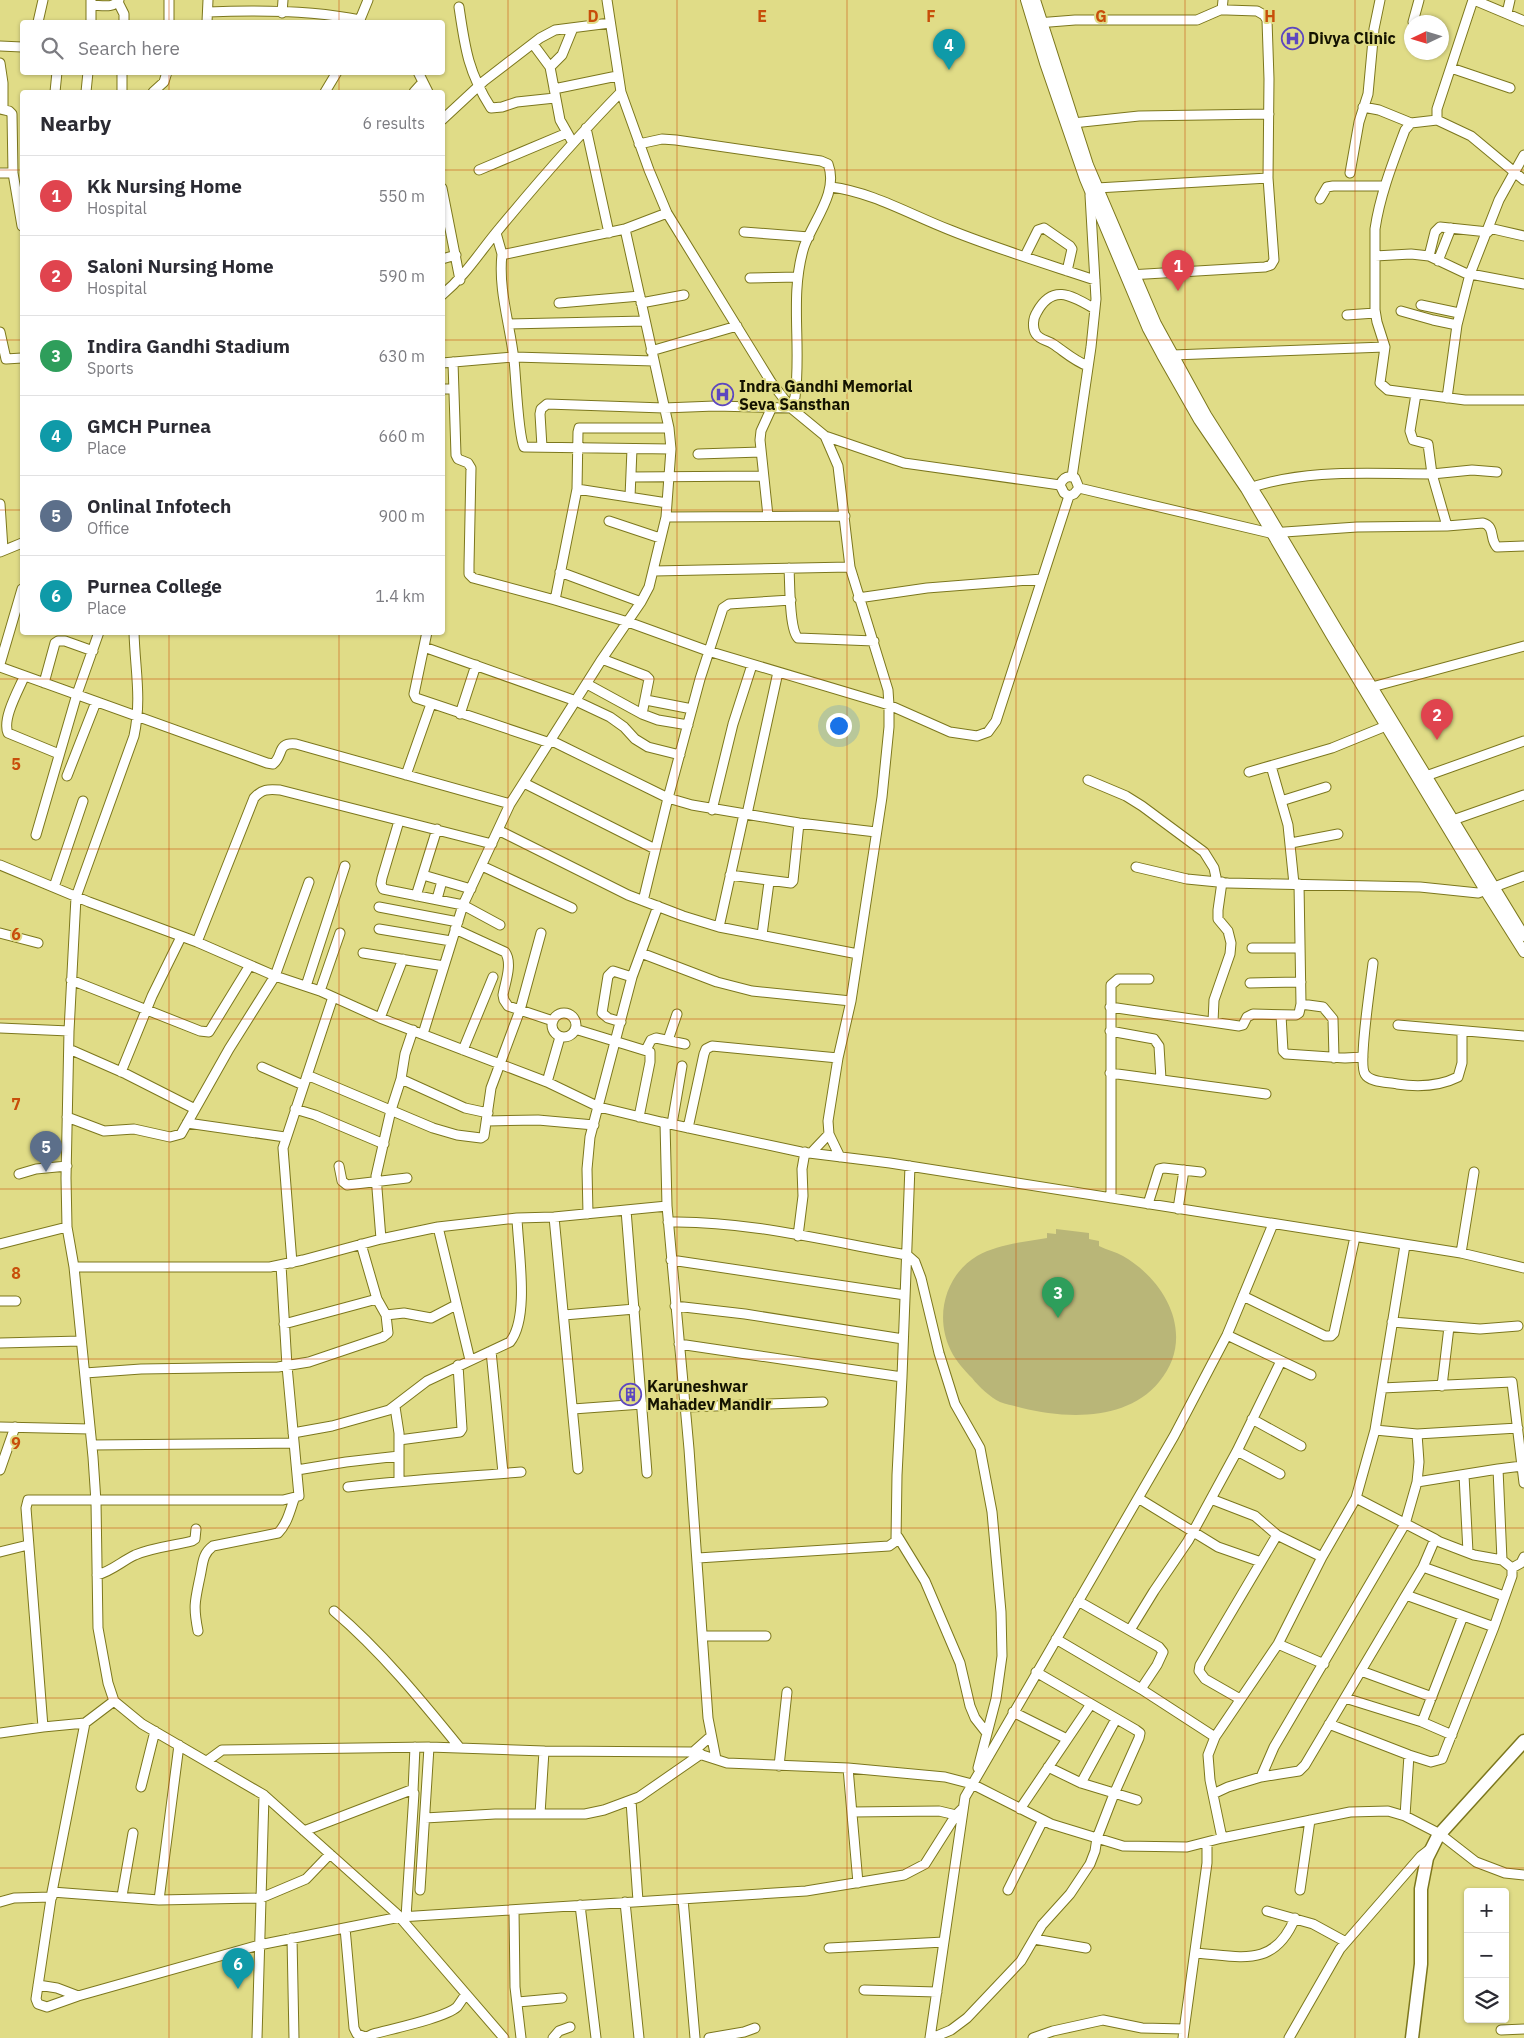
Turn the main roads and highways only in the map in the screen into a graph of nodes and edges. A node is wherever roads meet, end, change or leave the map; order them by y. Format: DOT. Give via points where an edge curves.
graph roads {
  1 [pos="1026,0"];
  2 [pos="1034,0"];
  3 [pos="1038,22"];
  4 [pos="1093,189"];
  5 [pos="1130,275"];
  6 [pos="1249,488"];
  7 [pos="1275,533"];
  8 [pos="1489,890"];
  9 [pos="1524,936"];
  10 [pos="1524,952"];
  11 [pos="1524,1741"];
  12 [pos="1412,2038"];
  1 -- 3 [label="main road"];
  2 -- 3 [label="main road"];
  3 -- 4 [label="main road" via="1088,165"];
  3 -- 4 [label="main road" via="1045,63"];
  4 -- 5 [label="main road"];
  5 -- 6 [label="main road"];
  5 -- 6 [label="main road" via="1148,329 1162,356 1199,420"];
  6 -- 7 [label="main road"];
  7 -- 8 [label="main road" via="1386,726"];
  7 -- 8 [label="main road" via="1453,820"];
  8 -- 9 [label="main road"];
  8 -- 10 [label="main road"];
  11 -- 12 [label="highway" via="1440,1834 1428,1858 1421,1889 1421,1964"];
}
